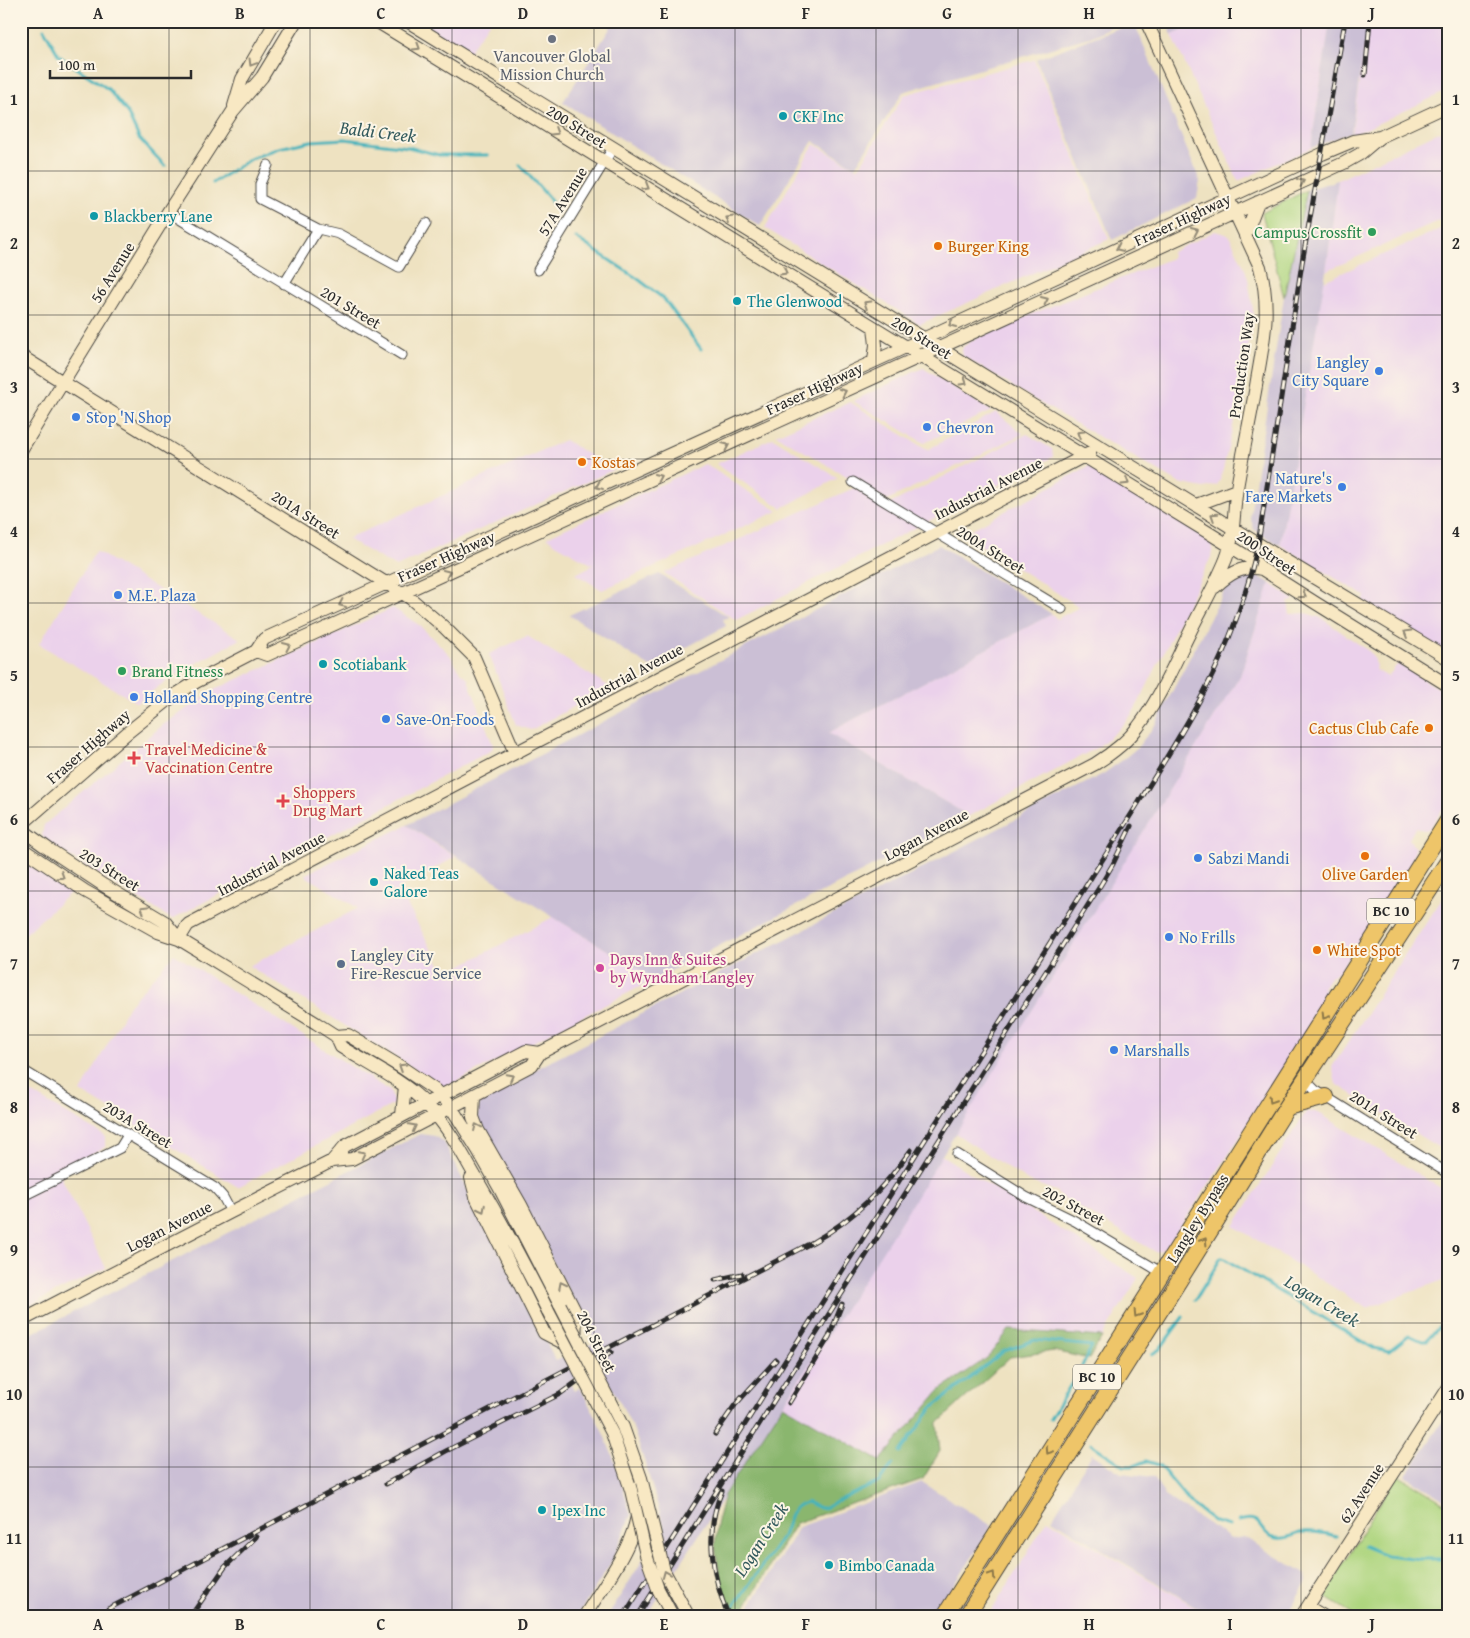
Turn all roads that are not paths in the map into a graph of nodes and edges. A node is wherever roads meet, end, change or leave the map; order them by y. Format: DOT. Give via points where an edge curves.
graph roads {
  1 [pos="276,21"];
  2 [pos="296,21"];
  3 [pos="376,21"];
  4 [pos="407,21"];
  5 [pos="1146,21"];
  6 [pos="1449,106"];
  7 [pos="233,111"];
  8 [pos="1380,137"];
  9 [pos="613,148"];
  10 [pos="604,162"];
  11 [pos="268,165"];
  12 [pos="1227,199"];
  13 [pos="1258,202"];
  14 [pos="168,212"];
  15 [pos="1234,213"];
  16 [pos="426,222"];
  17 [pos="318,229"];
  18 [pos="1245,236"];
  19 [pos="538,270"];
  20 [pos="284,284"];
  21 [pos="874,327"];
  22 [pos="924,338"];
  23 [pos="906,346"];
  24 [pos="940,348"];
  25 [pos="21,356"];
  26 [pos="402,356"];
  27 [pos="922,356"];
  28 [pos="874,360"];
  29 [pos="63,382"];
  30 [pos="1101,447"];
  31 [pos="21,450"];
  32 [pos="1085,456"];
  33 [pos="853,482"];
  34 [pos="1236,490"];
  35 [pos="1196,504"];
  36 [pos="1233,528"];
  37 [pos="936,533"];
  38 [pos="1230,546"];
  39 [pos="1262,569"];
  40 [pos="386,583"];
  41 [pos="1210,592"];
  42 [pos="403,594"];
  43 [pos="1062,609"];
  44 [pos="256,651"];
  45 [pos="1449,659"];
  46 [pos="1449,686"];
  47 [pos="515,752"];
  48 [pos="1449,819"];
  49 [pos="21,825"];
  50 [pos="21,829"];
  51 [pos="21,848"];
  52 [pos="1449,860"];
  53 [pos="179,939"];
  54 [pos="336,1036"];
  55 [pos="540,1053"];
  56 [pos="1298,1059"];
  57 [pos="21,1069"];
  58 [pos="1305,1080"];
  59 [pos="405,1086"];
  60 [pos="474,1095"];
  61 [pos="441,1096"];
  62 [pos="1326,1097"];
  63 [pos="426,1104"];
  64 [pos="451,1107"];
  65 [pos="1287,1108"];
  66 [pos="402,1115"];
  67 [pos="437,1115"];
  68 [pos="128,1135"];
  69 [pos="957,1154"];
  70 [pos="332,1161"];
  71 [pos="468,1163"];
  72 [pos="1449,1174"];
  73 [pos="21,1197"];
  74 [pos="232,1212"];
  75 [pos="1163,1273"];
  76 [pos="1178,1282"];
  77 [pos="554,1308"];
  78 [pos="21,1321"];
  79 [pos="575,1348"];
  80 [pos="1449,1387"];
  81 [pos="1305,1612"];
  82 [pos="584,1617"];
  83 [pos="673,1617"];
  84 [pos="689,1617"];
  85 [pos="944,1617"];
  86 [pos="966,1617"];
  87 [pos="1325,1617"];
  1 -- 7 [label="main road, 56 Avenue, one-way" via="242,79"];
  2 -- 7 [label="main road, 56 Avenue" via="262,77"];
  3 -- 10 [label="main road, 200 Street, one-way"];
  4 -- 9 [label="main road, 200 Street"];
  5 -- 12 [label="main road, Production Way"];
  6 -- 8 [label="main road, Fraser Highway"];
  7 -- 14 [label="main road, 56 Avenue"];
  8 -- 12 [label="main road, Fraser Highway" via="1353,141"];
  13 -- 8 [label="main road, Fraser Highway, one-way" via="1360,154"];
  9 -- 10 [label="street, 57A Avenue"];
  22 -- 9 [label="main road, 200 Street, one-way"];
  10 -- 19 [label="street, 57A Avenue"];
  10 -- 21 [label="main road, 200 Street, one-way"];
  11 -- 17 [label="street" via="260,184 260,199"];
  12 -- 15 [label="main road, Production Way"];
  12 -- 22 [label="main road, Fraser Highway, one-way"];
  13 -- 15 [label="main road, Fraser Highway"];
  13 -- 18 [label="main road"];
  14 -- 20 [label="street, 201 Street"];
  14 -- 29 [label="main road, 56 Avenue"];
  15 -- 18 [label="main road, Production Way"];
  24 -- 15 [label="main road, Fraser Highway, one-way"];
  16 -- 17 [label="street" via="399,267 339,234"];
  17 -- 20 [label="street"];
  18 -- 34 [label="main road, Production Way" via="1260,267 1267,314"];
  20 -- 26 [label="street, 201 Street"];
  21 -- 23 [label="main road, 200 Street"];
  21 -- 28 [label="main road"];
  22 -- 23 [label="main road, Fraser Highway"];
  22 -- 24 [label="main road, 200 Street"];
  23 -- 27 [label="main road, 200 Street"];
  23 -- 28 [label="main road, Fraser Highway"];
  24 -- 27 [label="main road, Fraser Highway"];
  30 -- 24 [label="main road, 200 Street, one-way"];
  25 -- 29 [label="main road, 201A Street"];
  27 -- 32 [label="main road, 200 Street, one-way"];
  42 -- 27 [label="main road, Fraser Highway, one-way"];
  28 -- 40 [label="main road, Fraser Highway, one-way"];
  29 -- 31 [label="main road, 56 Avenue"];
  29 -- 40 [label="main road, 201A Street"];
  30 -- 32 [label="main road, Industrial Avenue"];
  30 -- 35 [label="main road, 200 Street"];
  32 -- 37 [label="main road, Industrial Avenue"];
  32 -- 38 [label="main road, 200 Street, one-way"];
  33 -- 37 [label="street, 200A Street"];
  34 -- 35 [label="main road"];
  34 -- 36 [label="main road, Production Way"];
  36 -- 35 [label="main road, 200 Street, one-way"];
  36 -- 38 [label="main road, Production Way"];
  45 -- 36 [label="main road, 200 Street, one-way"];
  37 -- 43 [label="street, 200A Street"];
  37 -- 47 [label="main road, Industrial Avenue"];
  38 -- 39 [label="main road, 200 Street"];
  38 -- 41 [label="main road, Logan Avenue"];
  39 -- 41 [label="main road" via="1253,567 1236,571"];
  39 -- 46 [label="main road, 200 Street, one-way"];
  40 -- 42 [label="main road, 201A Street"];
  40 -- 44 [label="main road, Fraser Highway, one-way" via="264,639"];
  41 -- 55 [label="main road, Logan Avenue" via="1151,707 1138,727 1107,757"];
  44 -- 42 [label="main road, Fraser Highway, one-way" via="268,654"];
  42 -- 47 [label="main road, 201A Street" via="474,657"];
  44 -- 49 [label="main road, Fraser Highway" via="172,697"];
  47 -- 53 [label="main road, Industrial Avenue" via="190,924"];
  48 -- 56 [label="highway, Langley Bypass / BC 10, one-way"];
  53 -- 50 [label="main road, 203 Street, one-way" via="165,922 103,885"];
  51 -- 53 [label="main road, 203 Street, one-way" via="85,891 158,932"];
  52 -- 58 [label="highway, Langley Bypass / BC 10"];
  53 -- 54 [label="main road, 203 Street"];
  54 -- 59 [label="main road, 203 Street" via="341,1047"];
  61 -- 54 [label="main road, 203 Street, one-way" via="426,1082 348,1035"];
  60 -- 55 [label="main road, Logan Avenue, one-way" via="532,1065"];
  55 -- 61 [label="main road, Logan Avenue" via="526,1051"];
  56 -- 58 [label="highway"];
  56 -- 75 [label="highway, Langley Bypass / BC 10, one-way"];
  57 -- 68 [label="street, 203A Street"];
  58 -- 62 [label="street, 201A Street"];
  58 -- 65 [label="highway, Langley Bypass / BC 10"];
  59 -- 63 [label="main road, 203 Street"];
  59 -- 66 [label="main road"];
  60 -- 64 [label="main road, Logan Avenue"];
  79 -- 60 [label="main road, one-way" via="576,1313 521,1205 478,1130 473,1116"];
  61 -- 63 [label="main road, Logan Avenue"];
  61 -- 64 [label="main road, 204 Street"];
  62 -- 65 [label="highway"];
  62 -- 72 [label="street, 201A Street"];
  63 -- 66 [label="main road, Logan Avenue"];
  63 -- 67 [label="main road, 204 Street"];
  64 -- 67 [label="main road, Logan Avenue"];
  64 -- 77 [label="main road, 204 Street" via="495,1179"];
  76 -- 65 [label="highway, Langley Bypass / BC 10, one-way"];
  66 -- 70 [label="main road, Logan Avenue" via="345,1146"];
  70 -- 67 [label="main road, Logan Avenue, one-way" via="352,1159"];
  67 -- 71 [label="main road, 204 Street"];
  68 -- 73 [label="street" via="120,1148"];
  68 -- 74 [label="street, 203A Street" via="215,1188"];
  69 -- 75 [label="street, 202 Street" via="1026,1197 1075,1221"];
  70 -- 74 [label="main road, Logan Avenue"];
  71 -- 77 [label="main road, 204 Street"];
  71 -- 79 [label="main road, one-way" via="476,1197 544,1334"];
  74 -- 78 [label="main road, Logan Avenue"];
  75 -- 76 [label="street, 202 Street"];
  75 -- 85 [label="highway, Langley Bypass / BC 10, one-way"];
  86 -- 76 [label="highway, Langley Bypass / BC 10, one-way"];
  77 -- 83 [label="main road, 204 Street, bridge" via="612,1433 631,1490 646,1555 658,1589"];
  84 -- 77 [label="main road, 204 Street, one-way, bridge" via="664,1571 641,1478 623,1427"];
  79 -- 82 [label="main road" via="618,1431 639,1498 627,1546"];
  80 -- 81 [label="main road, 62 Avenue"];
  81 -- 87 [label="main road"];
}
